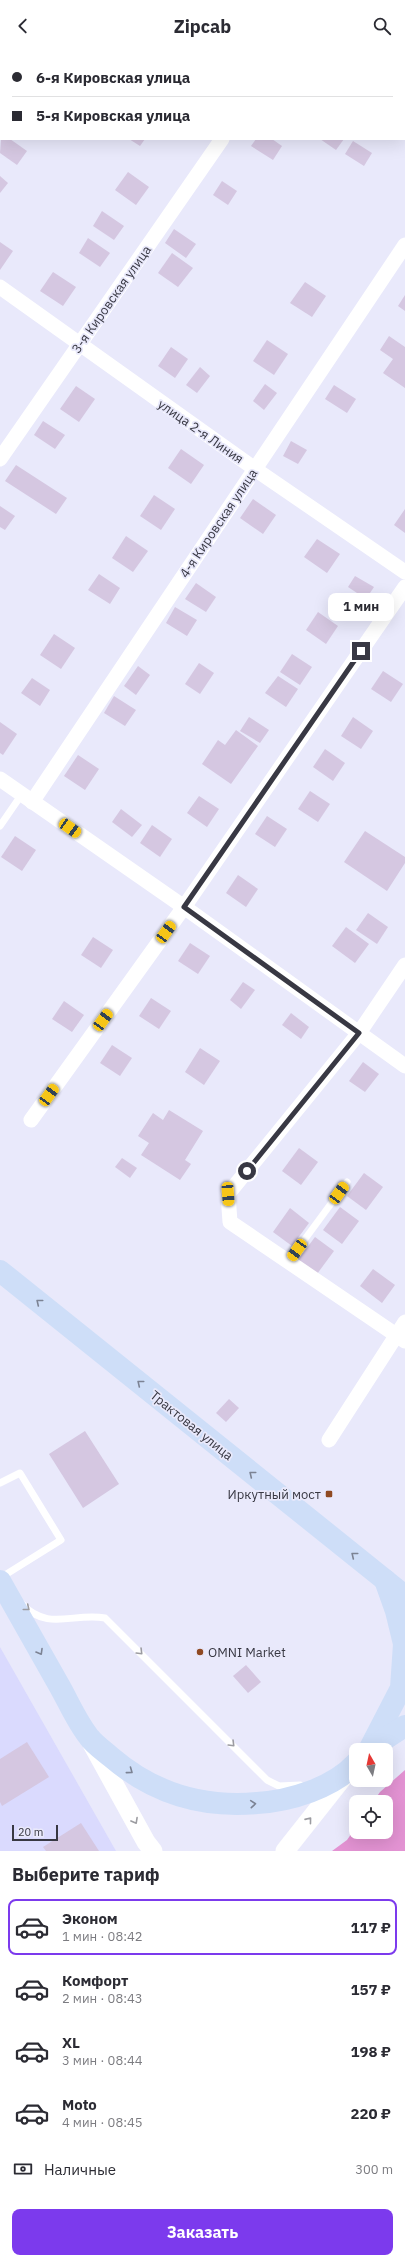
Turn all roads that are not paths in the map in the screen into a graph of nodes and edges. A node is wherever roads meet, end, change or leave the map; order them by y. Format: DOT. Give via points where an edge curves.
graph roads {
  1 [pos="221,140"];
  2 [pos="405,245"];
  3 [pos="0,287"];
  4 [pos="79,345"];
  5 [pos="0,459"];
  6 [pos="255,469"];
  7 [pos="405,572"];
  8 [pos="405,587"];
  9 [pos="0,779"];
  10 [pos="27,798"];
  11 [pos="0,826"];
  12 [pos="184,907"];
  13 [pos="405,965"];
  14 [pos="359,1033"];
  15 [pos="405,1066"];
  16 [pos="31,1120"];
  17 [pos="347,1182"];
  18 [pos="288,1262"];
  19 [pos="0,1271"];
  20 [pos="405,1322"];
  21 [pos="401,1338"];
  22 [pos="329,1440"];
  23 [pos="0,1483"];
  24 [pos="384,1579"];
  25 [pos="0,1580"];
  26 [pos="405,1596"];
  27 [pos="405,1709"];
  28 [pos="405,1726"];
  29 [pos="89,1738"];
  30 [pos="369,1743"];
  31 [pos="374,1743"];
  32 [pos="382,1743"];
  33 [pos="349,1764"];
  34 [pos="349,1766"];
  35 [pos="349,1772"];
  36 [pos="153,1851"];
  37 [pos="285,1851"];
  1 -- 4 [label="street, 3-я Кировская улица"];
  2 -- 6 [label="street, 4-я Кировская улица"];
  3 -- 4 [label="street, улица 2-я Линия"];
  4 -- 5 [label="street, 3-я Кировская улица"];
  4 -- 6 [label="street, улица 2-я Линия"];
  6 -- 7 [label="street, улица 2-я Линия"];
  6 -- 10 [label="street, 4-я Кировская улица"];
  8 -- 12 [label="street"];
  9 -- 10 [label="street"];
  10 -- 11 [label="lane"];
  10 -- 12 [label="street"];
  12 -- 14 [label="street"];
  12 -- 16 [label="street"];
  13 -- 14 [label="street"];
  14 -- 15 [label="street"];
  14 -- 18 [label="street" via="228,1194 230,1222"];
  17 -- 18 [label="lane"];
  18 -- 21 [label="street"];
  24 -- 19 [label="main road, Трактовая улица, one-way"];
  20 -- 21 [label="street"];
  21 -- 22 [label="street"];
  23 -- 25 [label="lane" via="20,1473 61,1540"];
  24 -- 26 [label="main road, Трактовая улица"];
  24 -- 30 [label="main road" via="396,1611 404,1644 401,1688"];
  25 -- 29 [label="main road, one-way"];
  25 -- 33 [label="lane, one-way" via="24,1606 45,1619 95,1616 105,1618 267,1780 279,1786 295,1786"];
  27 -- 31 [label="main road"];
  28 -- 32 [label="main road"];
  29 -- 34 [label="main road, one-way" via="139,1778 184,1798 212,1803 240,1805 300,1796"];
  29 -- 36 [label="street, one-way"];
  37 -- 35 [label="street, one-way"];
}
